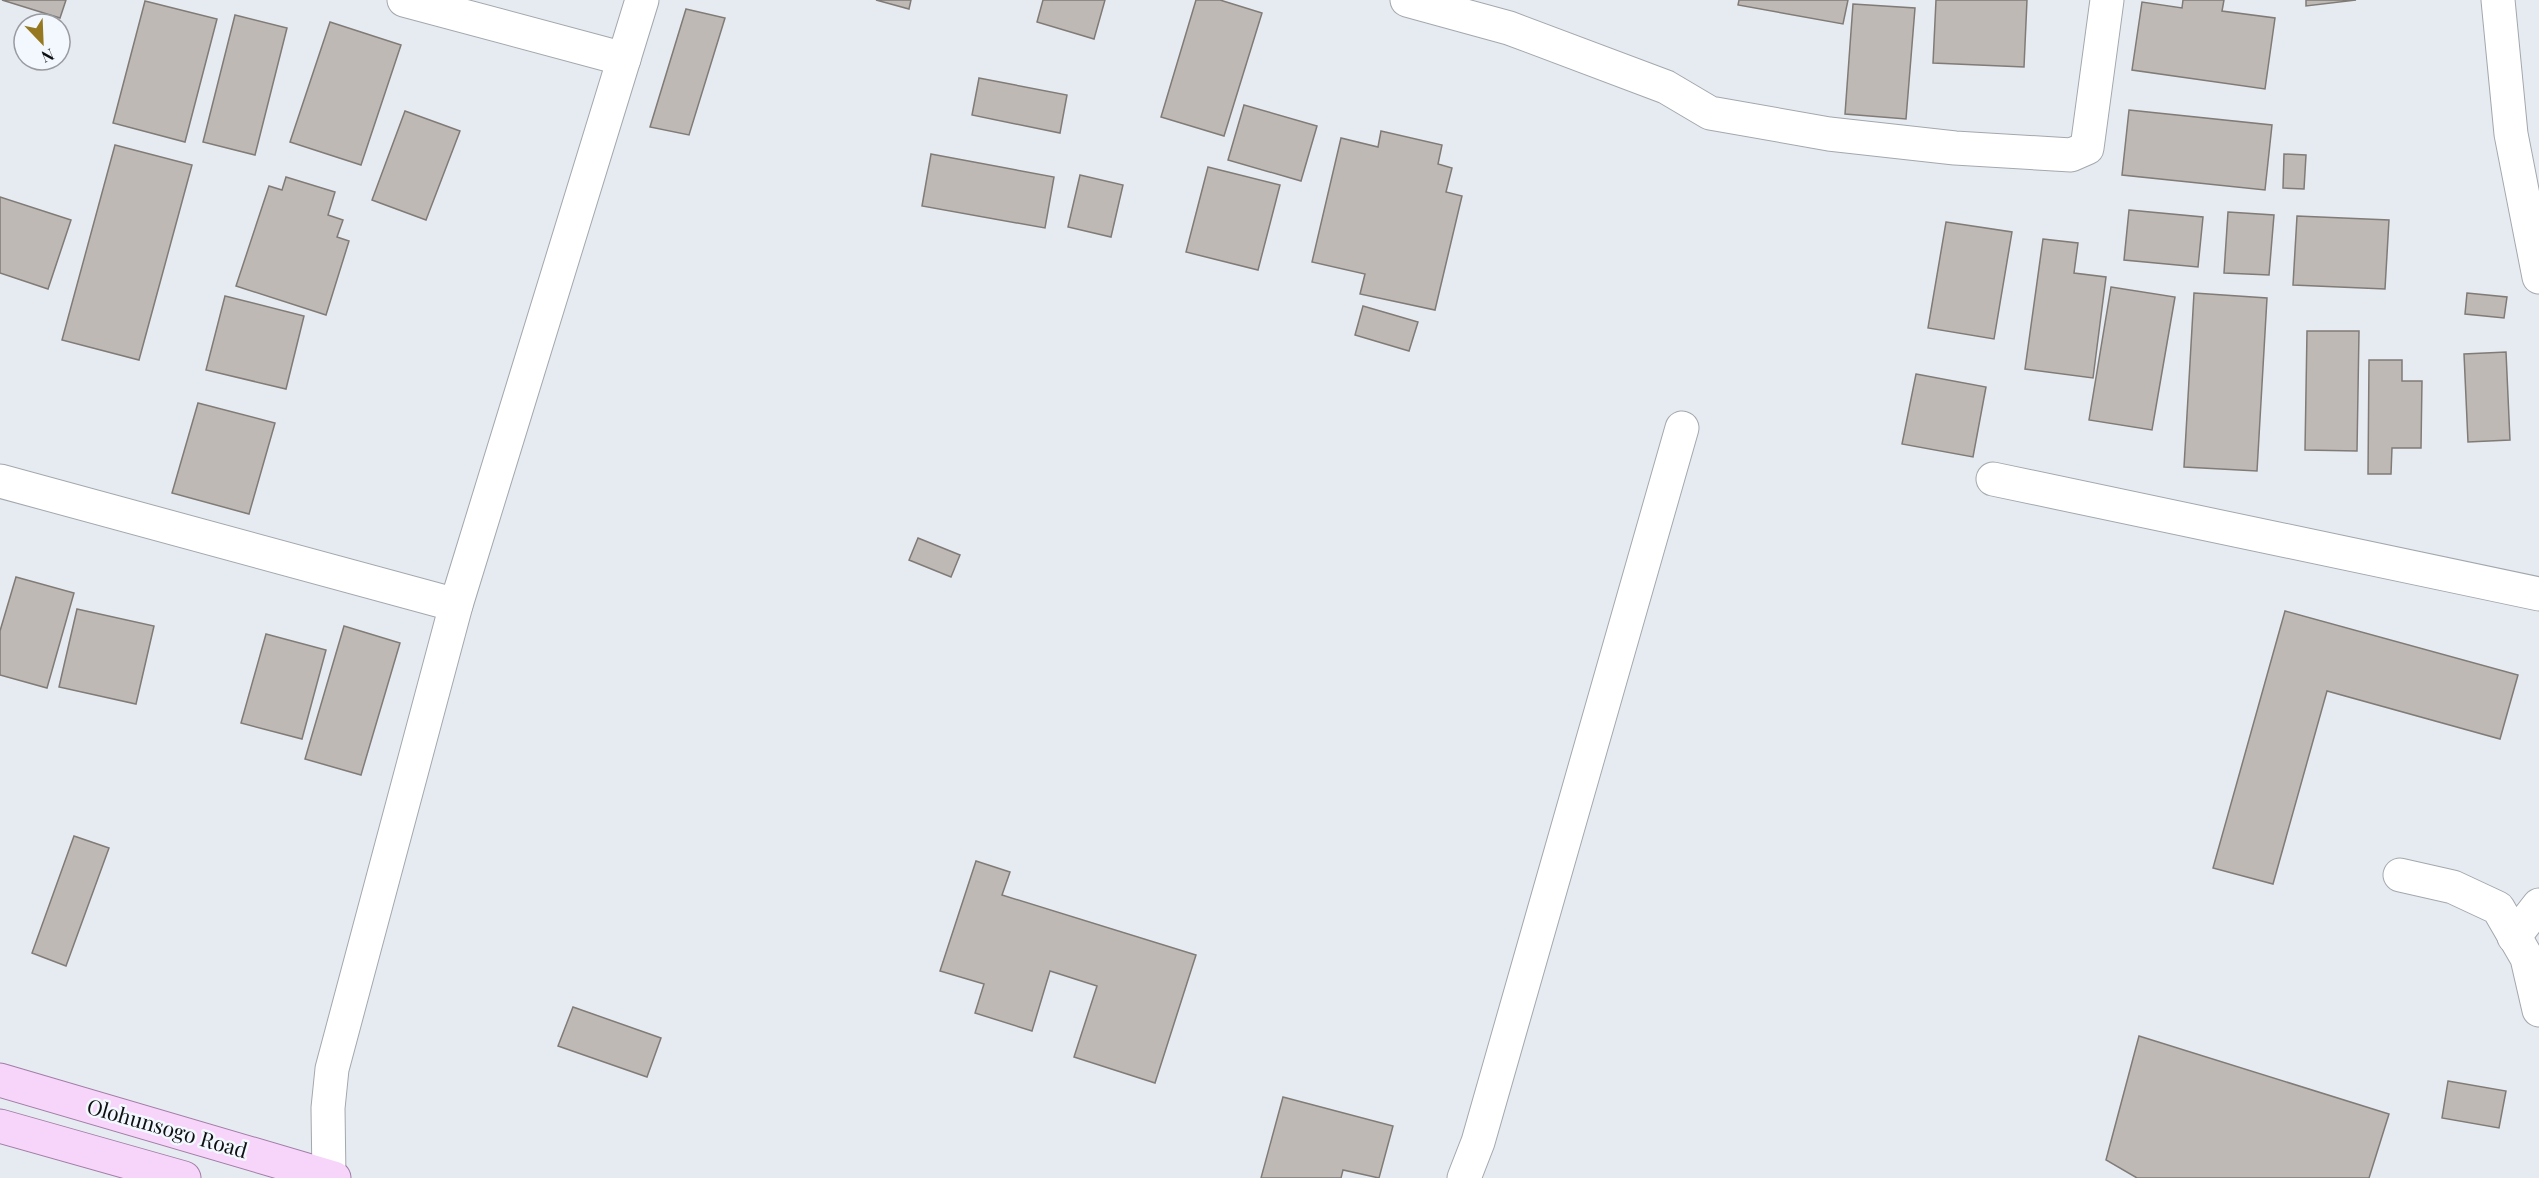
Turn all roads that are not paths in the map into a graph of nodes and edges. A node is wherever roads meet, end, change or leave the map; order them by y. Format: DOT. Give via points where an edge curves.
graph roads {
  1 [pos="404,0"];
  2 [pos="642,0"];
  3 [pos="1407,0"];
  4 [pos="2107,0"];
  5 [pos="2498,0"];
  6 [pos="624,59"];
  7 [pos="2539,277"];
  8 [pos="1682,428"];
  9 [pos="1993,479"];
  10 [pos="0,481"];
  11 [pos="2539,594"];
  12 [pos="456,605"];
  13 [pos="2400,875"];
  14 [pos="2539,905"];
  15 [pos="2514,937"];
  16 [pos="2539,1011"];
  17 [pos="0,1080"];
  18 [pos="0,1126"];
  19 [pos="184,1178"];
  20 [pos="330,1178"];
  21 [pos="1464,1178"];
  1 -- 6 [label="street"];
  2 -- 6 [label="street"];
  3 -- 4 [label="street" via="1509,28 1666,87 1710,112 1839,135 2071,155 2087,148"];
  5 -- 7 [label="street" via="2511,134"];
  6 -- 12 [label="street"];
  8 -- 21 [label="street" via="1478,1142"];
  9 -- 11 [label="street"];
  10 -- 12 [label="street"];
  12 -- 20 [label="street" via="332,1069 328,1108"];
  13 -- 15 [label="street" via="2452,887 2498,908"];
  14 -- 15 [label="street"];
  15 -- 16 [label="street" via="2527,958"];
  17 -- 20 [label="main road, Olohunsogo Road"];
  18 -- 19 [label="main road, Olohunsogo Road"];
}
